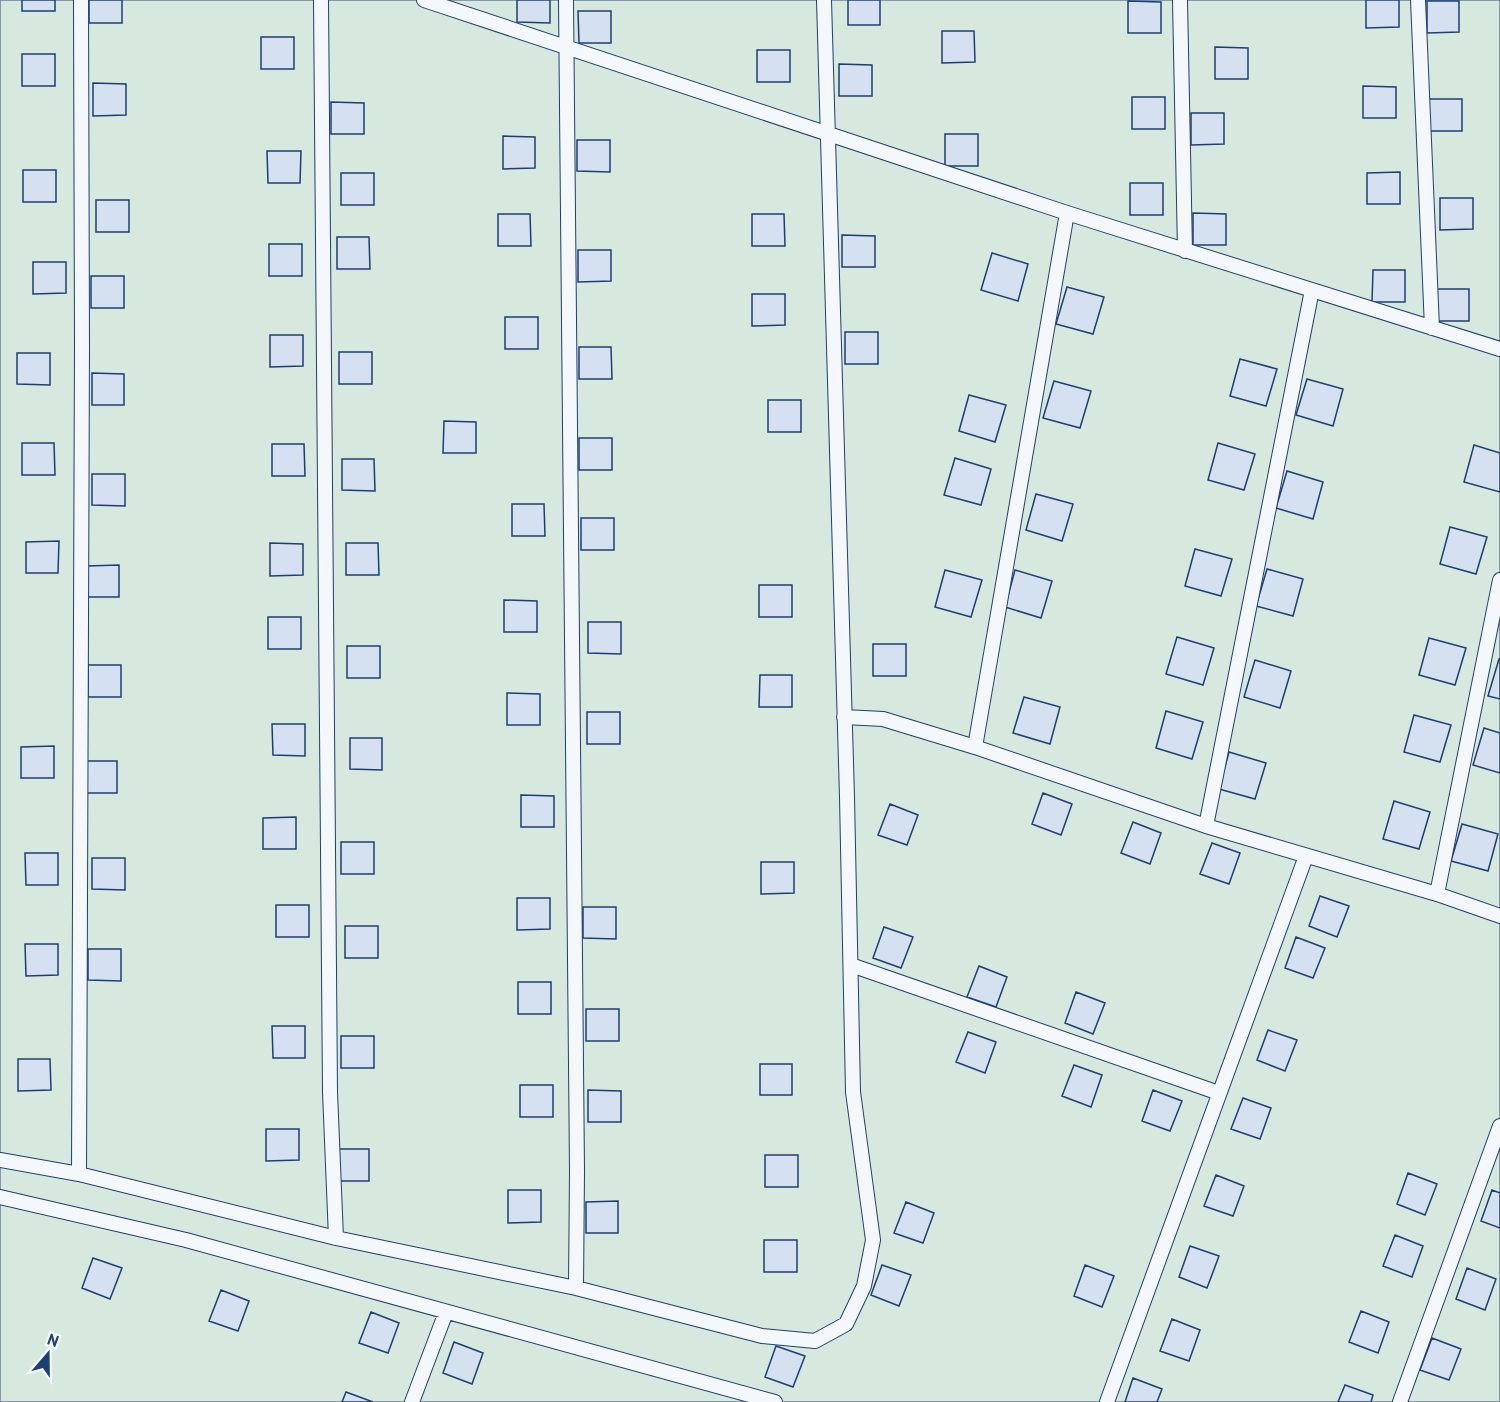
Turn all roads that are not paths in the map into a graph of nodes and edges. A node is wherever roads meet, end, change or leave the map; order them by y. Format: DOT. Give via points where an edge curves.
graph roads {
  1 [pos="81,0"];
  2 [pos="321,0"];
  3 [pos="423,0"];
  4 [pos="566,0"];
  5 [pos="824,0"];
  6 [pos="1180,0"];
  7 [pos="1418,0"];
  8 [pos="566,46"];
  9 [pos="828,135"];
  10 [pos="1067,213"];
  11 [pos="1185,251"];
  12 [pos="1312,290"];
  13 [pos="1432,328"];
  14 [pos="1500,349"];
  15 [pos="1500,580"];
  16 [pos="844,717"];
  17 [pos="975,747"];
  18 [pos="1206,826"];
  19 [pos="1306,856"];
  20 [pos="1437,894"];
  21 [pos="1500,916"];
  22 [pos="851,965"];
  23 [pos="1220,1093"];
  24 [pos="1500,1126"];
  25 [pos="0,1160"];
  26 [pos="79,1174"];
  27 [pos="0,1197"];
  28 [pos="336,1238"];
  29 [pos="576,1288"];
  30 [pos="446,1312"];
  31 [pos="733,1397"];
  32 [pos="412,1402"];
  33 [pos="775,1402"];
  34 [pos="1107,1402"];
  35 [pos="1400,1402"];
  1 -- 26 [label="lane"];
  2 -- 28 [label="lane" via="330,1092"];
  3 -- 8 [label="lane"];
  4 -- 8 [label="lane"];
  5 -- 9 [label="lane"];
  6 -- 11 [label="lane"];
  7 -- 13 [label="lane"];
  8 -- 9 [label="lane"];
  8 -- 29 [label="lane"];
  9 -- 10 [label="lane"];
  9 -- 16 [label="lane"];
  10 -- 11 [label="lane"];
  10 -- 17 [label="lane"];
  11 -- 12 [label="lane"];
  12 -- 13 [label="lane"];
  12 -- 18 [label="lane"];
  13 -- 14 [label="lane"];
  15 -- 20 [label="lane"];
  16 -- 17 [label="lane" via="883,719"];
  16 -- 22 [label="lane"];
  17 -- 18 [label="lane"];
  18 -- 19 [label="lane"];
  19 -- 20 [label="lane"];
  19 -- 23 [label="lane"];
  20 -- 21 [label="lane"];
  22 -- 23 [label="lane"];
  22 -- 29 [label="lane" via="853,1092 873,1240 864,1286 846,1324 815,1341 762,1336"];
  23 -- 34 [label="lane"];
  24 -- 35 [label="lane"];
  25 -- 26 [label="lane"];
  26 -- 28 [label="lane"];
  27 -- 30 [label="lane" via="186,1240"];
  28 -- 29 [label="lane"];
  30 -- 31 [label="lane"];
  30 -- 32 [label="lane"];
  31 -- 33 [label="lane"];
}
